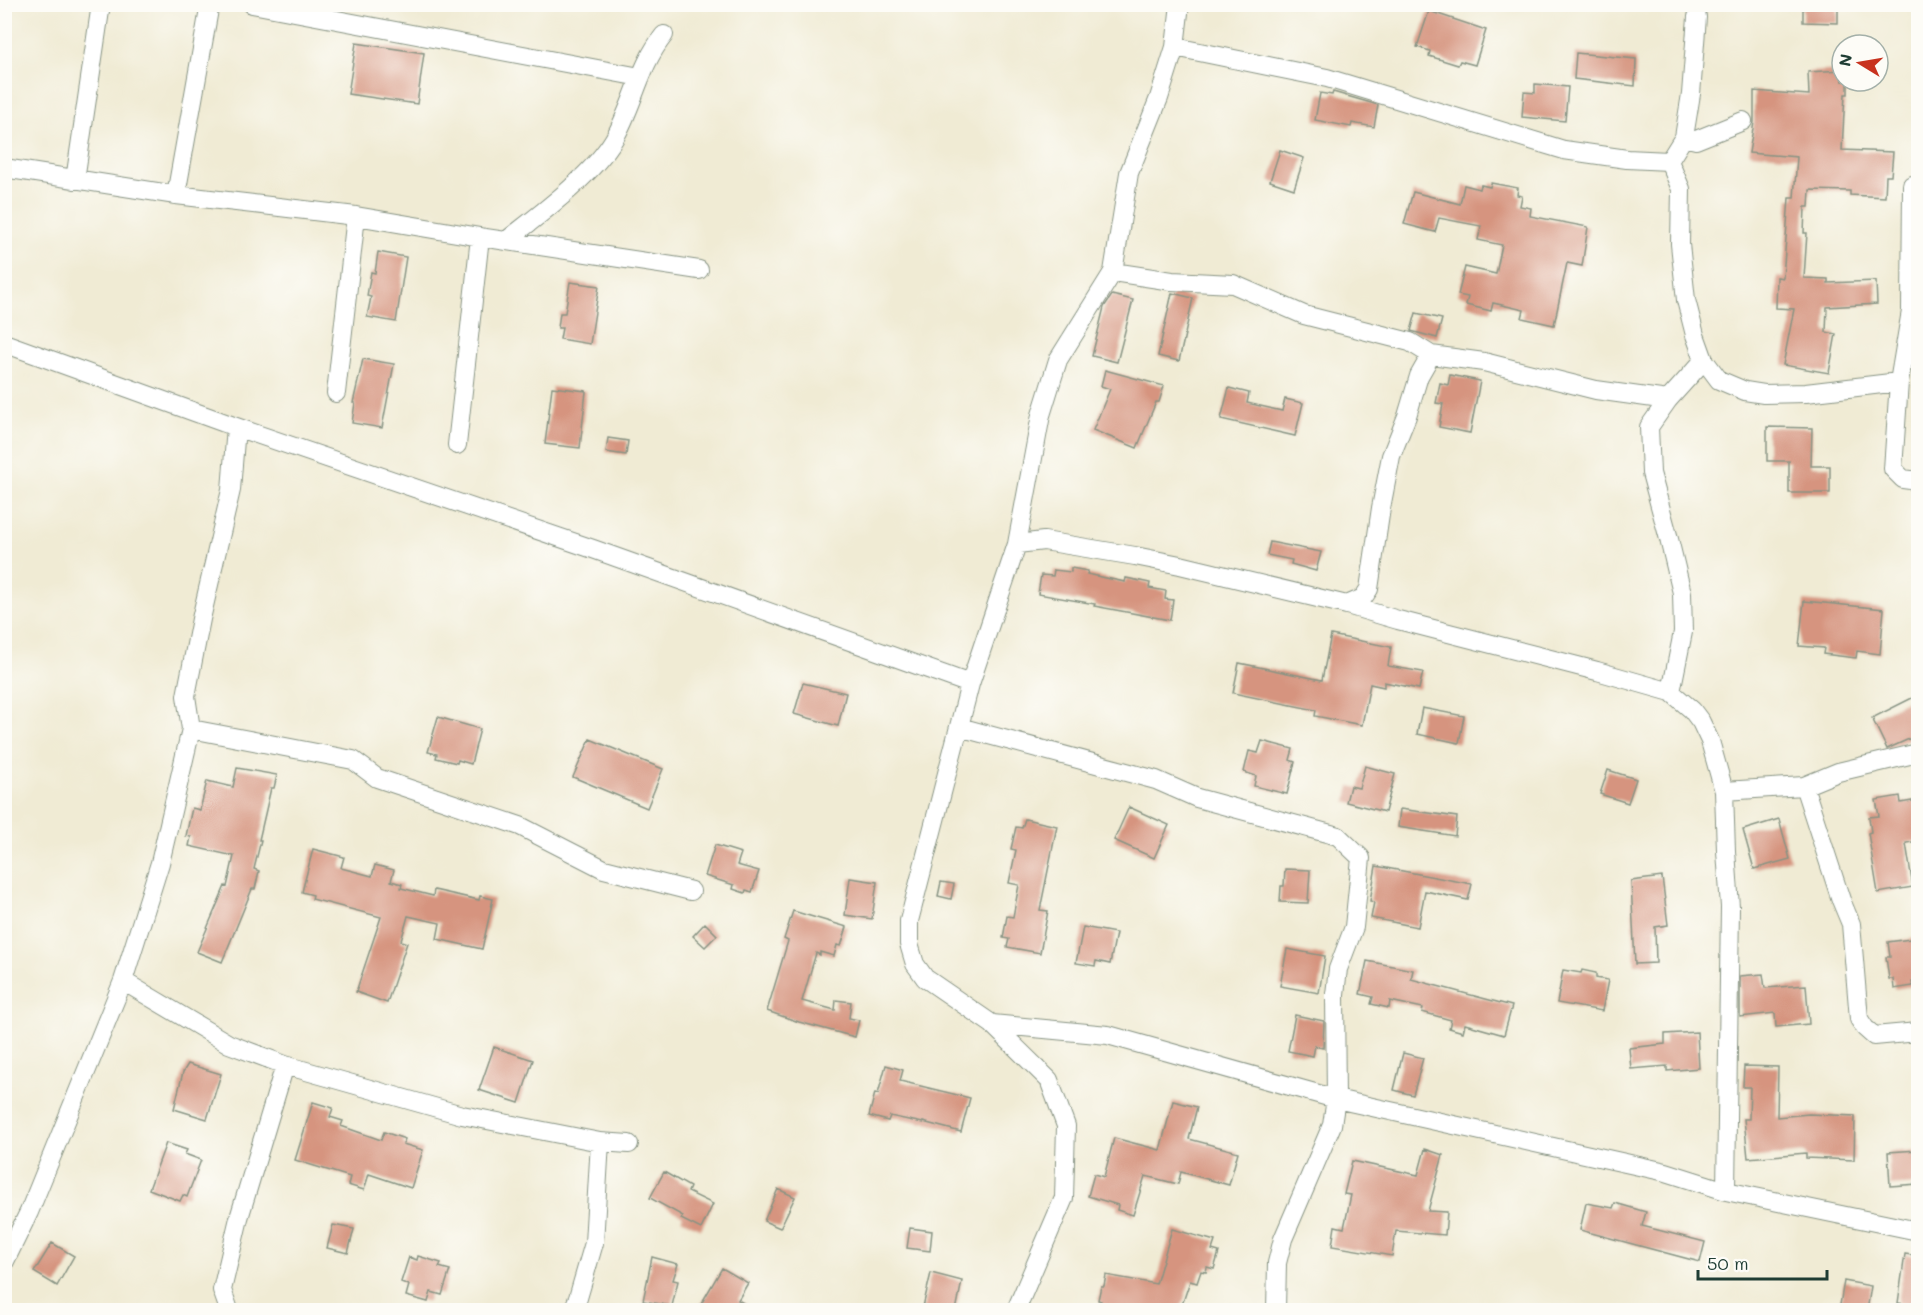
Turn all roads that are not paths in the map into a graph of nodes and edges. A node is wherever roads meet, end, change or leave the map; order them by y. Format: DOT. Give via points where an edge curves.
graph roads {
  1 [pos="101,4"];
  2 [pos="210,4"];
  3 [pos="252,4"];
  4 [pos="1180,4"];
  5 [pos="1697,17"];
  6 [pos="664,35"];
  7 [pos="1175,47"];
  8 [pos="640,77"];
  9 [pos="1743,121"];
  10 [pos="1684,137"];
  11 [pos="1669,161"];
  12 [pos="4,168"];
  13 [pos="75,180"];
  14 [pos="1912,184"];
  15 [pos="176,195"];
  16 [pos="356,216"];
  17 [pos="480,237"];
  18 [pos="506,241"];
  19 [pos="699,270"];
  20 [pos="1113,272"];
  21 [pos="4,343"];
  22 [pos="1431,355"];
  23 [pos="1704,360"];
  24 [pos="1899,382"];
  25 [pos="336,393"];
  26 [pos="1668,400"];
  27 [pos="236,427"];
  28 [pos="457,445"];
  29 [pos="1918,481"];
  30 [pos="1017,544"];
  31 [pos="1347,605"];
  32 [pos="970,684"];
  33 [pos="1671,692"];
  34 [pos="959,727"];
  35 [pos="191,729"];
  36 [pos="1918,753"];
  37 [pos="1804,786"];
  38 [pos="1724,791"];
  39 [pos="691,891"];
  40 [pos="123,981"];
  41 [pos="992,1024"];
  42 [pos="1918,1032"];
  43 [pos="285,1065"];
  44 [pos="1336,1099"];
  45 [pos="600,1142"];
  46 [pos="629,1144"];
  47 [pos="1725,1191"];
  48 [pos="1918,1231"];
  49 [pos="4,1263"];
  50 [pos="229,1311"];
  51 [pos="573,1311"];
  52 [pos="1016,1311"];
  53 [pos="1276,1311"];
  1 -- 13 [label="street"];
  2 -- 15 [label="street"];
  3 -- 8 [label="street"];
  4 -- 7 [label="street"];
  5 -- 10 [label="street"];
  6 -- 8 [label="street"];
  7 -- 11 [label="street" via="1327,78 1564,150"];
  7 -- 20 [label="street" via="1129,173"];
  8 -- 18 [label="street" via="614,140 597,161"];
  9 -- 10 [label="street" via="1696,140"];
  10 -- 11 [label="street"];
  11 -- 23 [label="street" via="1681,189 1680,244 1686,300"];
  12 -- 13 [label="street"];
  13 -- 15 [label="street"];
  14 -- 24 [label="street" via="1911,311"];
  15 -- 16 [label="street"];
  16 -- 17 [label="street"];
  16 -- 25 [label="street"];
  17 -- 18 [label="street"];
  17 -- 28 [label="street"];
  18 -- 19 [label="street"];
  20 -- 22 [label="street" via="1172,281 1233,284 1304,315 1410,342"];
  20 -- 30 [label="street" via="1058,360 1041,415"];
  21 -- 27 [label="street"];
  22 -- 26 [label="street" via="1484,362 1596,390"];
  22 -- 31 [label="street" via="1419,376 1391,456 1369,589 1363,598"];
  23 -- 24 [label="street" via="1719,380 1764,394"];
  23 -- 26 [label="street"];
  24 -- 29 [label="street" via="1893,469 1903,479"];
  26 -- 33 [label="street" via="1649,428 1651,473 1682,593 1683,632"];
  27 -- 32 [label="street"];
  27 -- 35 [label="street" via="231,490 186,696"];
  30 -- 31 [label="street" via="1044,541 1135,556"];
  30 -- 32 [label="street"];
  31 -- 33 [label="street"];
  32 -- 34 [label="street"];
  33 -- 38 [label="street" via="1701,722"];
  34 -- 41 [label="street" via="916,885 909,944 915,964 925,978"];
  34 -- 44 [label="street" via="1156,780 1197,798 1338,836 1361,858 1354,927 1337,977"];
  35 -- 39 [label="street" via="353,760 377,778 520,826 604,869"];
  35 -- 40 [label="street" via="160,863"];
  36 -- 37 [label="street" via="1838,772"];
  37 -- 38 [label="street"];
  37 -- 42 [label="street" via="1851,924 1859,1019 1874,1036"];
  38 -- 47 [label="street" via="1730,907"];
  40 -- 43 [label="street" via="229,1044"];
  40 -- 49 [label="street" via="29,1212"];
  41 -- 44 [label="street" via="1108,1035"];
  41 -- 52 [label="street" via="1049,1080 1066,1126 1064,1198"];
  43 -- 45 [label="street" via="462,1115"];
  43 -- 50 [label="street" via="239,1218 222,1290"];
  44 -- 47 [label="street" via="1666,1172"];
  44 -- 53 [label="street" via="1332,1125 1283,1239 1277,1263"];
  45 -- 46 [label="street"];
  45 -- 51 [label="street" via="594,1243"];
  47 -- 48 [label="street"];
}
